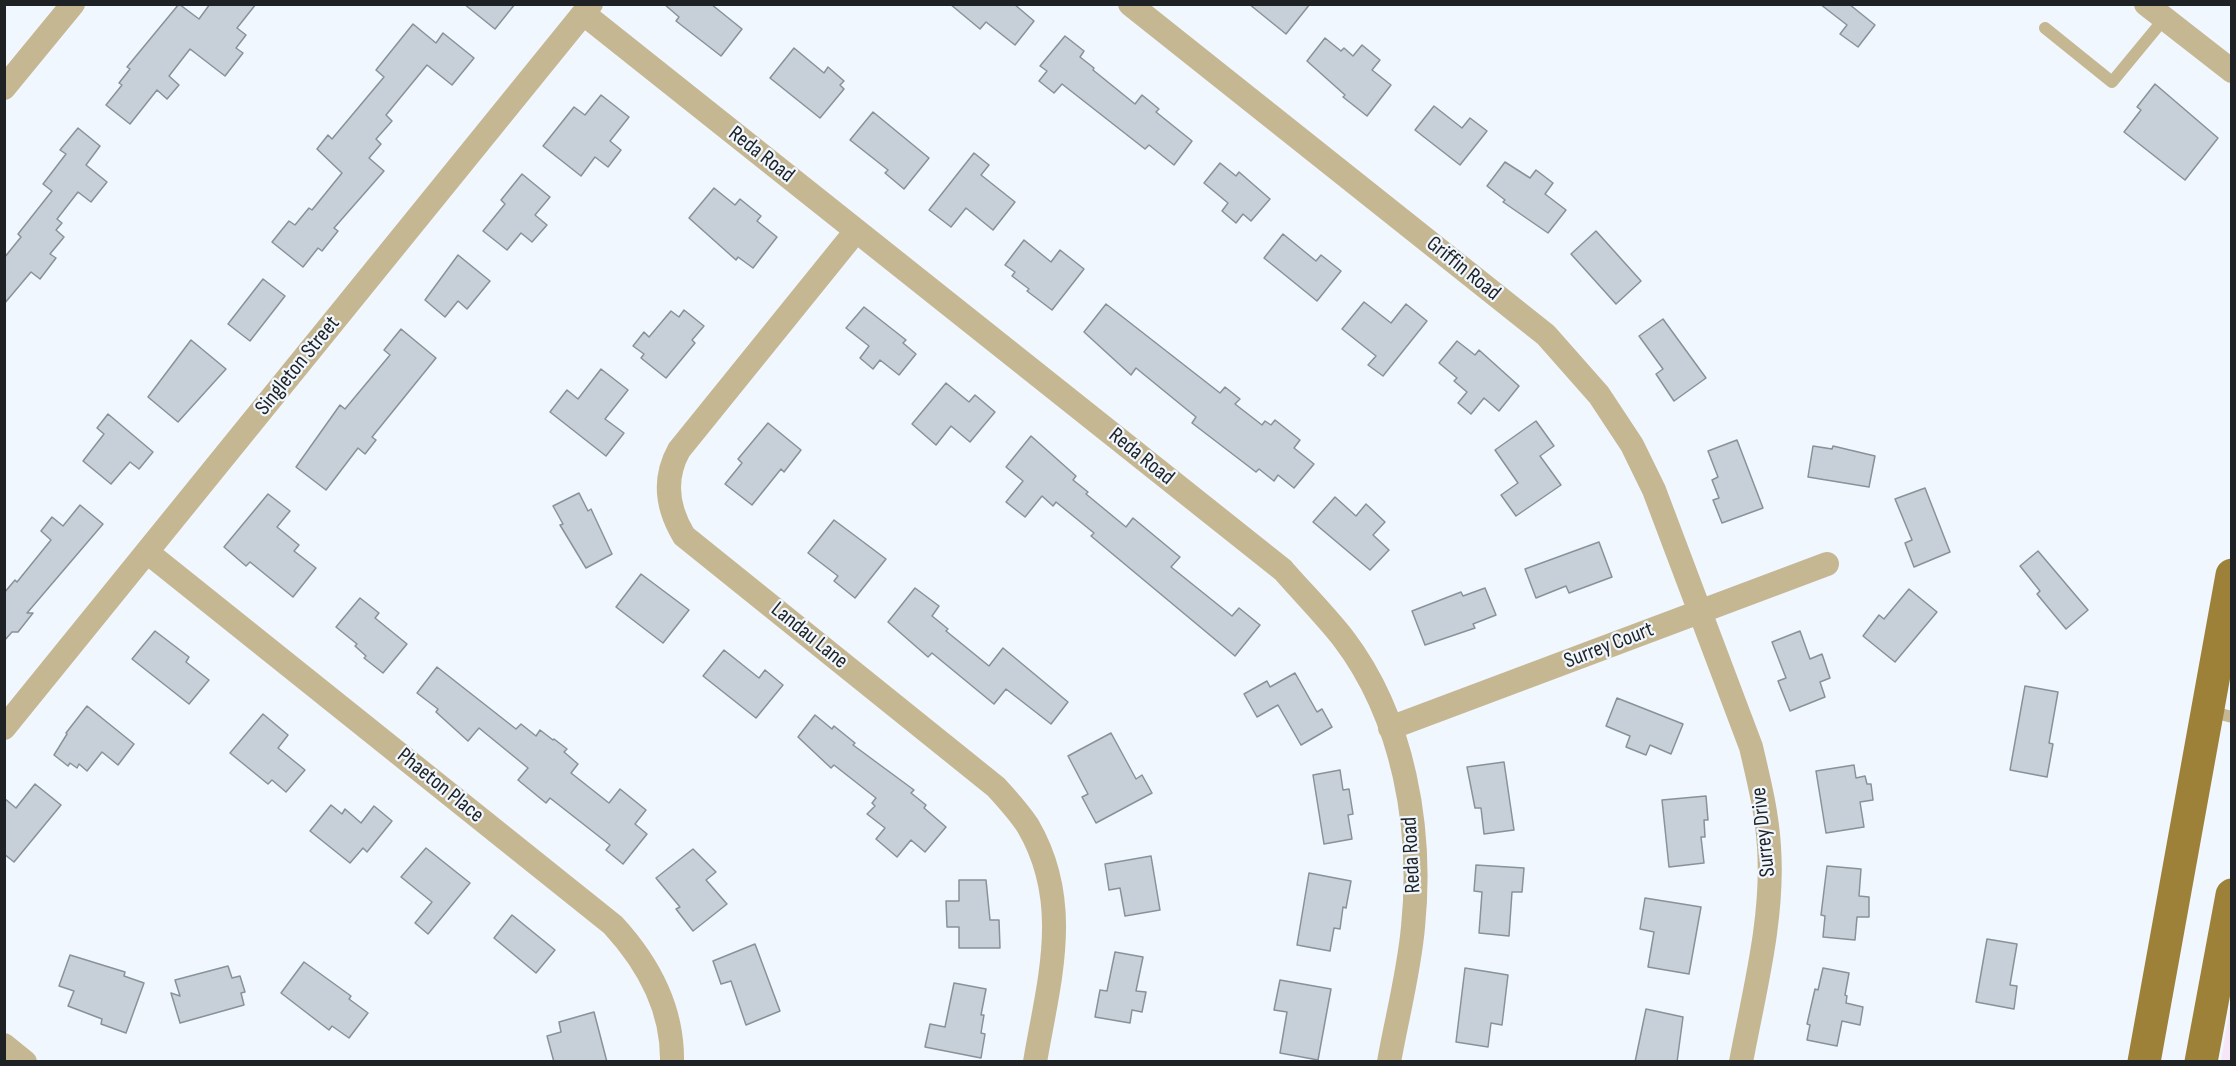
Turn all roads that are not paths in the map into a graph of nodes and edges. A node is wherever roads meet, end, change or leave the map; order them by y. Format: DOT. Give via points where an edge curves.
graph roads {
  1 [pos="73,4"];
  2 [pos="1130,4"];
  3 [pos="587,9"];
  4 [pos="2155,12"];
  5 [pos="2045,28"];
  6 [pos="2232,71"];
  7 [pos="4,88"];
  8 [pos="856,231"];
  9 [pos="147,552"];
  10 [pos="1827,564"];
  11 [pos="2232,575"];
  12 [pos="1699,612"];
  13 [pos="2219,714"];
  14 [pos="4,728"];
  15 [pos="1390,728"];
  16 [pos="2232,895"];
  17 [pos="4,1045"];
  18 [pos="25,1062"];
  19 [pos="672,1062"];
  20 [pos="1035,1062"];
  21 [pos="1389,1062"];
  22 [pos="1741,1062"];
  23 [pos="2144,1062"];
  24 [pos="2201,1062"];
  1 -- 7 [label="street"];
  2 -- 12 [label="street, Griffin Road" via="1560,349 1599,394 1632,445 1654,490"];
  3 -- 8 [label="street, Reda Road"];
  3 -- 9 [label="street, Singleton Street"];
  4 -- 5 [label="lane" via="2112,82"];
  4 -- 6 [label="street"];
  8 -- 15 [label="street, Reda Road" via="1283,570 1343,638"];
  8 -- 20 [label="street, Landau Lane" via="679,450 671,468 669,498 684,536 996,787 1028,825 1047,871 1056,921"];
  9 -- 14 [label="street, Singleton Street"];
  9 -- 19 [label="street, Phaeton Place" via="613,925 634,948 655,982 665,1012"];
  10 -- 12 [label="street, Surrey Court"];
  11 -- 13 [label="main road"];
  12 -- 15 [label="street, Surrey Court"];
  12 -- 22 [label="street, Surrey Drive" via="1751,747 1768,827 1770,888"];
  13 -- 23 [label="main road"];
  15 -- 21 [label="street, Reda Road" via="1407,787 1416,868 1413,929"];
  16 -- 24 [label="main road"];
  17 -- 18 [label="street"];
}
